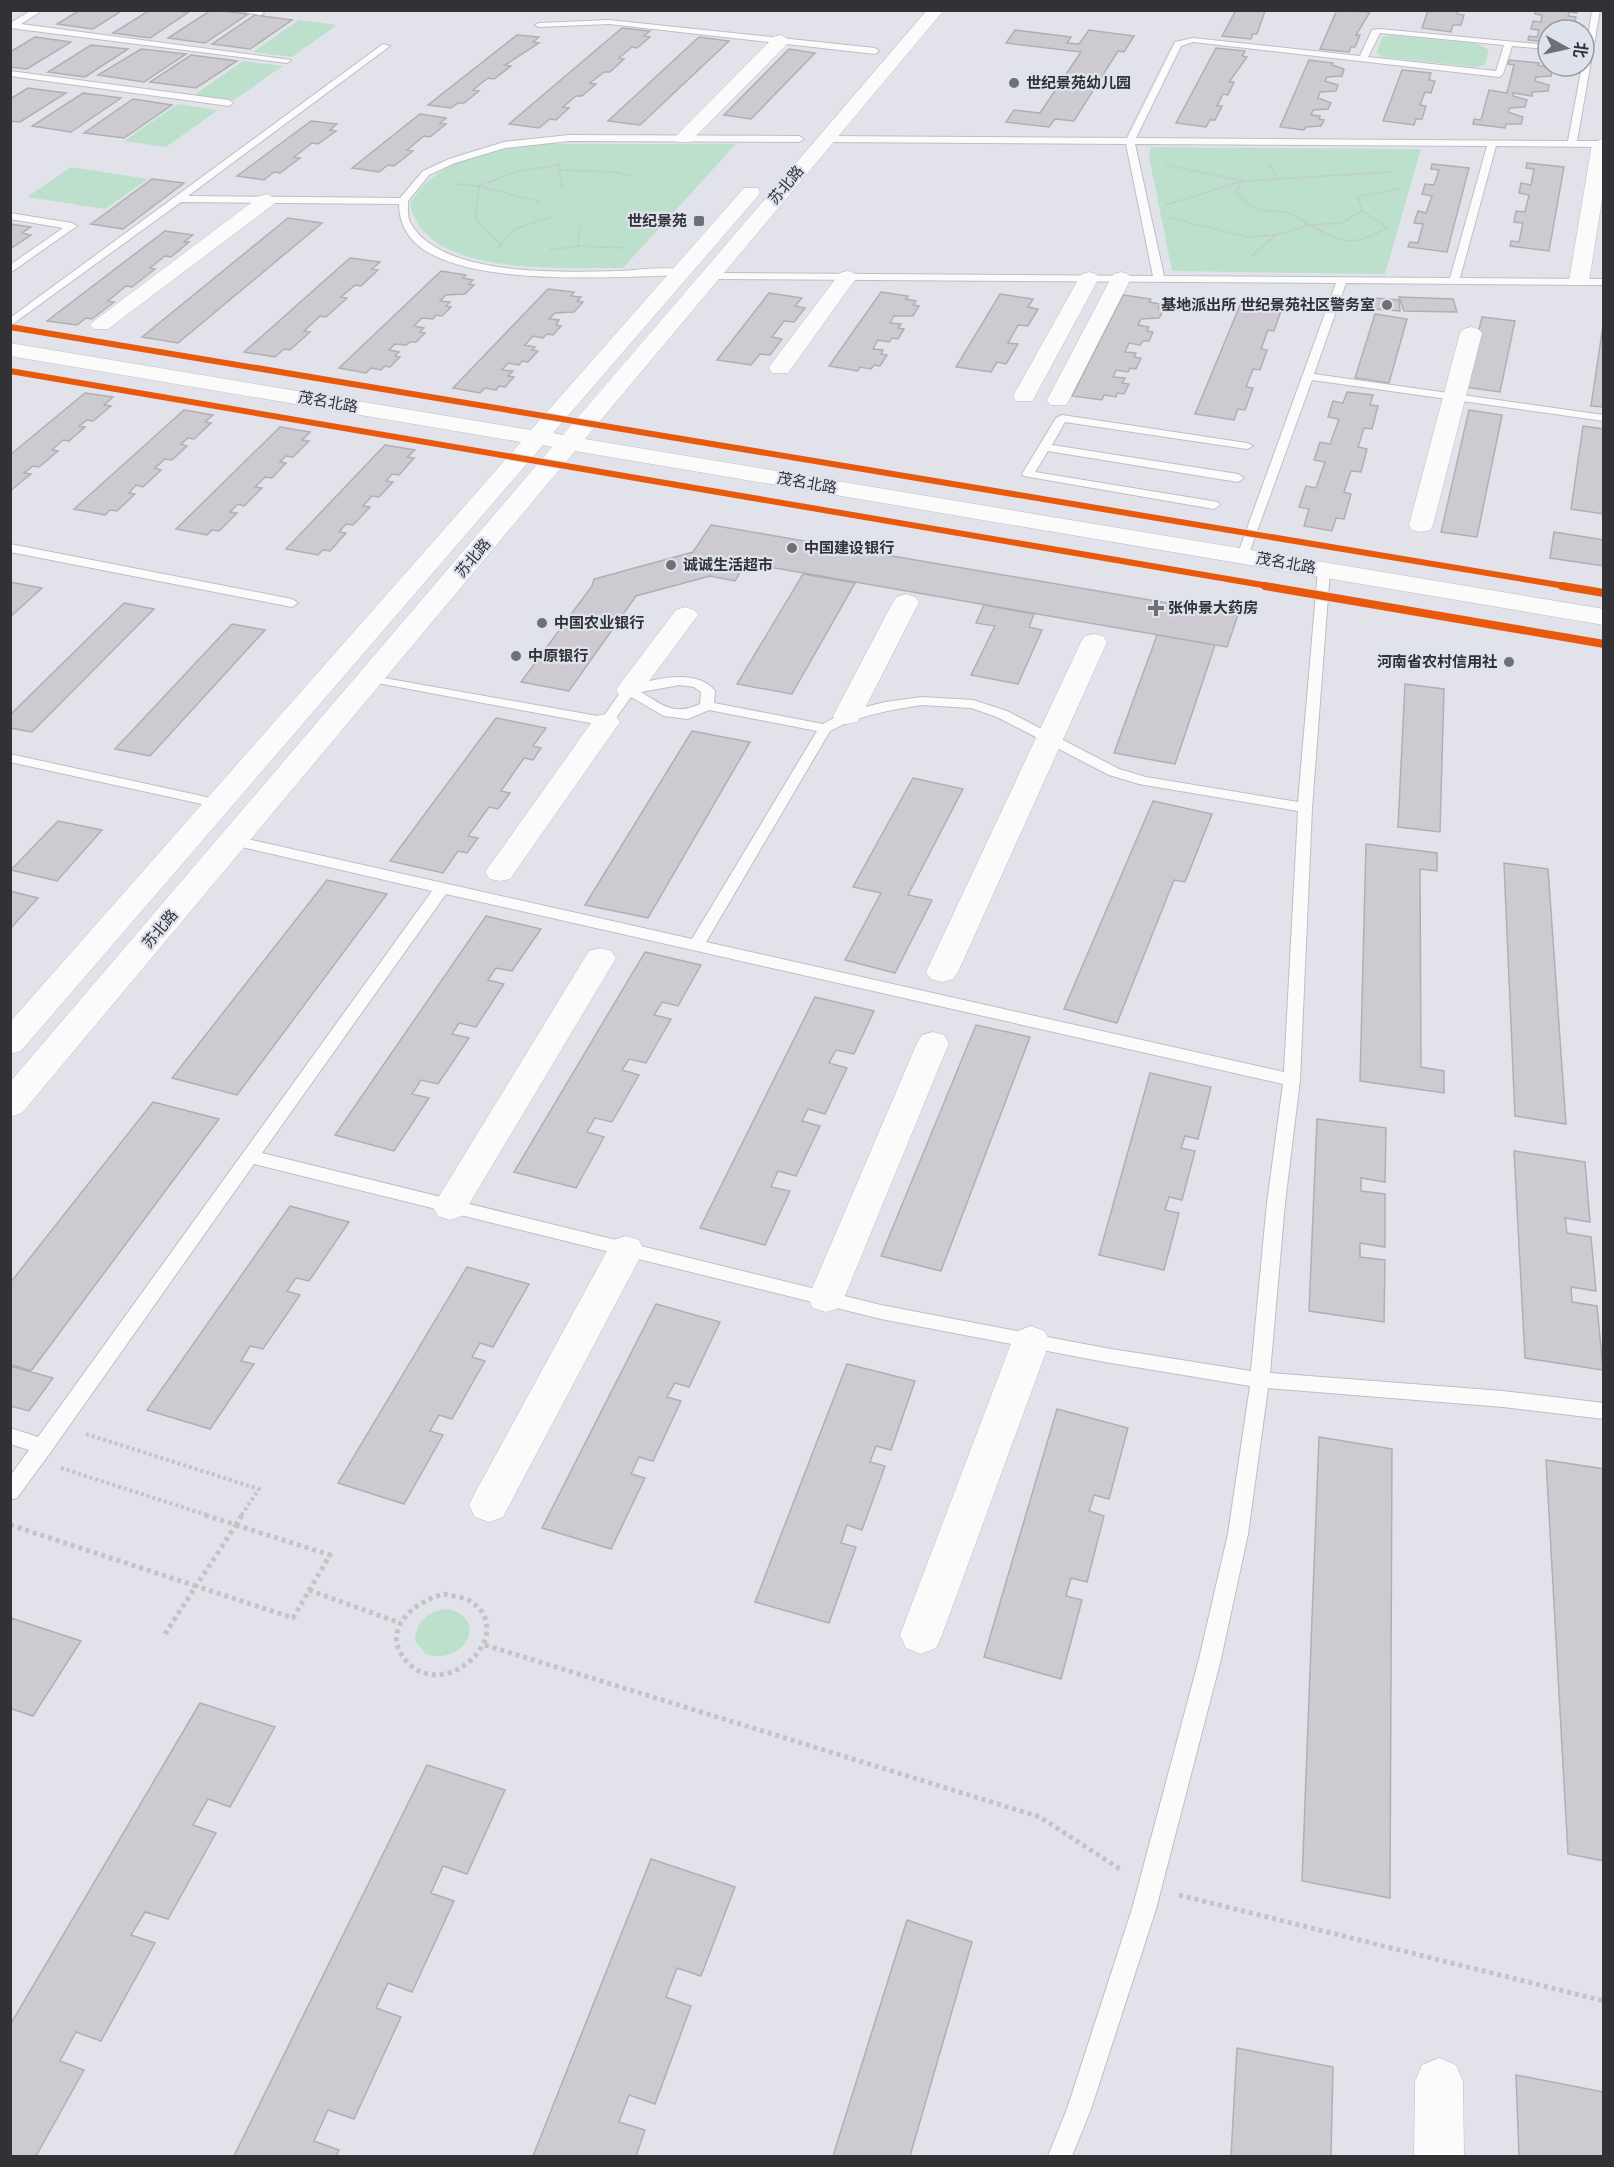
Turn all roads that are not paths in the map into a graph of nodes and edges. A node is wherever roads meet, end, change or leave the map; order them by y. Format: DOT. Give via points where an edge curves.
graph roads {
  1 [pos="39,10"];
  2 [pos="238,10"];
  3 [pos="911,10"];
  4 [pos="936,10"];
  5 [pos="260,13"];
  6 [pos="538,24"];
  7 [pos="12,26"];
  8 [pos="781,40"];
  9 [pos="1509,43"];
  10 [pos="386,46"];
  11 [pos="1536,46"];
  12 [pos="875,51"];
  13 [pos="1363,59"];
  14 [pos="287,60"];
  15 [pos="10,73"];
  16 [pos="1582,78"];
  17 [pos="229,103"];
  18 [pos="684,138"];
  19 [pos="799,139"];
  20 [pos="825,139"];
  21 [pos="1130,142"];
  22 [pos="1492,144"];
  23 [pos="1572,144"];
  24 [pos="1602,144"];
  25 [pos="181,199"];
  26 [pos="267,200"];
  27 [pos="403,201"];
  28 [pos="10,216"];
  29 [pos="10,270"];
  30 [pos="681,272"];
  31 [pos="710,276"];
  32 [pos="847,277"];
  33 [pos="1089,278"];
  34 [pos="1122,278"];
  35 [pos="1159,279"];
  36 [pos="1342,280"];
  37 [pos="1454,281"];
  38 [pos="1579,282"];
  39 [pos="1604,282"];
  40 [pos="10,323"];
  41 [pos="101,325"];
  42 [pos="1471,333"];
  43 [pos="10,349"];
  44 [pos="780,368"];
  45 [pos="1307,376"];
  46 [pos="1024,396"];
  47 [pos="1455,397"];
  48 [pos="1058,400"];
  49 [pos="1604,418"];
  50 [pos="538,438"];
  51 [pos="570,443"];
  52 [pos="1247,446"];
  53 [pos="1045,447"];
  54 [pos="1238,478"];
  55 [pos="1214,505"];
  56 [pos="1421,525"];
  57 [pos="10,548"];
  58 [pos="1243,556"];
  59 [pos="1324,570"];
  60 [pos="906,602"];
  61 [pos="292,603"];
  62 [pos="685,615"];
  63 [pos="1604,616"];
  64 [pos="1094,642"];
  65 [pos="372,678"];
  66 [pos="629,690"];
  67 [pos="707,706"];
  68 [pos="606,722"];
  69 [pos="836,722"];
  70 [pos="1051,739"];
  71 [pos="10,758"];
  72 [pos="220,804"];
  73 [pos="1305,808"];
  74 [pos="234,841"];
  75 [pos="500,872"];
  76 [pos="442,888"];
  77 [pos="697,944"];
  78 [pos="600,958"];
  79 [pos="942,972"];
  80 [pos="10,1043"];
  81 [pos="933,1043"];
  82 [pos="1292,1080"];
  83 [pos="10,1105"];
  84 [pos="252,1157"];
  85 [pos="450,1207"];
  86 [pos="626,1250"];
  87 [pos="826,1298"];
  88 [pos="1031,1341"];
  89 [pos="1260,1380"];
  90 [pos="1604,1411"];
  91 [pos="10,1436"];
  92 [pos="39,1453"];
  93 [pos="10,1492"];
  94 [pos="489,1505"];
  95 [pos="921,1635"];
  96 [pos="1439,2082"];
  97 [pos="1060,2157"];
  98 [pos="1439,2157"];
  1 -- 7 [label="lane"];
  2 -- 5 [label="lane"];
  3 -- 12 [label="street, 苏北路"];
  4 -- 20 [label="street, 苏北路"];
  6 -- 8 [label="lane" via="609,22"];
  7 -- 14 [label="lane"];
  8 -- 12 [label="lane"];
  8 -- 18 [label="street"];
  9 -- 11 [label="lane"];
  9 -- 13 [label="lane" via="1380,31 1375,32"];
  9 -- 13 [label="lane" via="1499,74"];
  10 -- 25 [label="lane"];
  12 -- 19 [label="street, 苏北路"];
  13 -- 21 [label="lane" via="1183,41 1178,44"];
  15 -- 17 [label="lane"];
  16 -- 23 [label="lane"];
  18 -- 19 [label="lane"];
  18 -- 27 [label="lane" via="569,138 504,145 461,157 426,173"];
  19 -- 30 [label="street, 苏北路"];
  20 -- 21 [label="lane"];
  20 -- 31 [label="street, 苏北路"];
  21 -- 22 [label="lane"];
  21 -- 35 [label="lane"];
  22 -- 23 [label="lane"];
  22 -- 37 [label="lane"];
  23 -- 24 [label="lane"];
  24 -- 38 [label="street"];
  25 -- 26 [label="lane"];
  25 -- 40 [label="lane"];
  26 -- 27 [label="lane"];
  26 -- 41 [label="street"];
  27 -- 30 [label="lane" via="406,224 420,242 464,264 524,272"];
  28 -- 29 [label="lane" via="72,226"];
  30 -- 50 [label="street, 苏北路"];
  31 -- 32 [label="lane"];
  31 -- 51 [label="street, 苏北路"];
  32 -- 33 [label="lane"];
  32 -- 44 [label="street"];
  33 -- 34 [label="lane"];
  33 -- 46 [label="street"];
  34 -- 35 [label="lane"];
  34 -- 48 [label="street"];
  35 -- 36 [label="lane"];
  36 -- 37 [label="lane"];
  36 -- 45 [label="lane"];
  37 -- 38 [label="lane"];
  38 -- 39 [label="lane"];
  42 -- 47 [label="street"];
  43 -- 50 [label="street, 茂名北路"];
  45 -- 47 [label="lane"];
  45 -- 58 [label="lane"];
  47 -- 49 [label="lane"];
  47 -- 56 [label="street"];
  50 -- 51 [label="street, 茂名北路"];
  50 -- 72 [label="street, 苏北路"];
  51 -- 58 [label="street, 茂名北路"];
  51 -- 65 [label="street, 苏北路"];
  52 -- 53 [label="lane" via="1062,418"];
  53 -- 54 [label="lane"];
  53 -- 55 [label="lane" via="1028,474"];
  57 -- 61 [label="lane"];
  58 -- 59 [label="street, 茂名北路"];
  59 -- 63 [label="street, 茂名北路"];
  59 -- 73 [label="lane"];
  60 -- 69 [label="street"];
  62 -- 66 [label="street"];
  64 -- 70 [label="street"];
  65 -- 68 [label="lane"];
  65 -- 74 [label="street, 苏北路"];
  66 -- 67 [label="lane" via="664,712 688,716"];
  66 -- 67 [label="lane" via="679,681 698,683 708,692"];
  66 -- 68 [label="lane"];
  67 -- 69 [label="lane"];
  68 -- 75 [label="street"];
  69 -- 70 [label="lane" via="885,706 922,701 973,704"];
  69 -- 77 [label="lane"];
  70 -- 73 [label="lane" via="1114,772 1144,781"];
  70 -- 79 [label="street"];
  71 -- 72 [label="lane"];
  72 -- 80 [label="street, 苏北路"];
  73 -- 82 [label="lane"];
  74 -- 76 [label="lane"];
  74 -- 83 [label="street, 苏北路"];
  76 -- 77 [label="lane"];
  76 -- 84 [label="lane"];
  77 -- 82 [label="lane"];
  78 -- 85 [label="street"];
  81 -- 87 [label="street"];
  82 -- 89 [label="lane"];
  84 -- 85 [label="lane"];
  84 -- 92 [label="lane"];
  85 -- 86 [label="lane"];
  86 -- 87 [label="lane"];
  86 -- 94 [label="street"];
  87 -- 88 [label="lane"];
  88 -- 89 [label="lane"];
  88 -- 95 [label="street"];
  89 -- 90 [label="lane"];
  89 -- 97 [label="lane" via="1238,1534 1210,1659 1150,1888"];
  91 -- 92 [label="lane"];
  92 -- 93 [label="lane"];
  96 -- 98 [label="street"];
}
